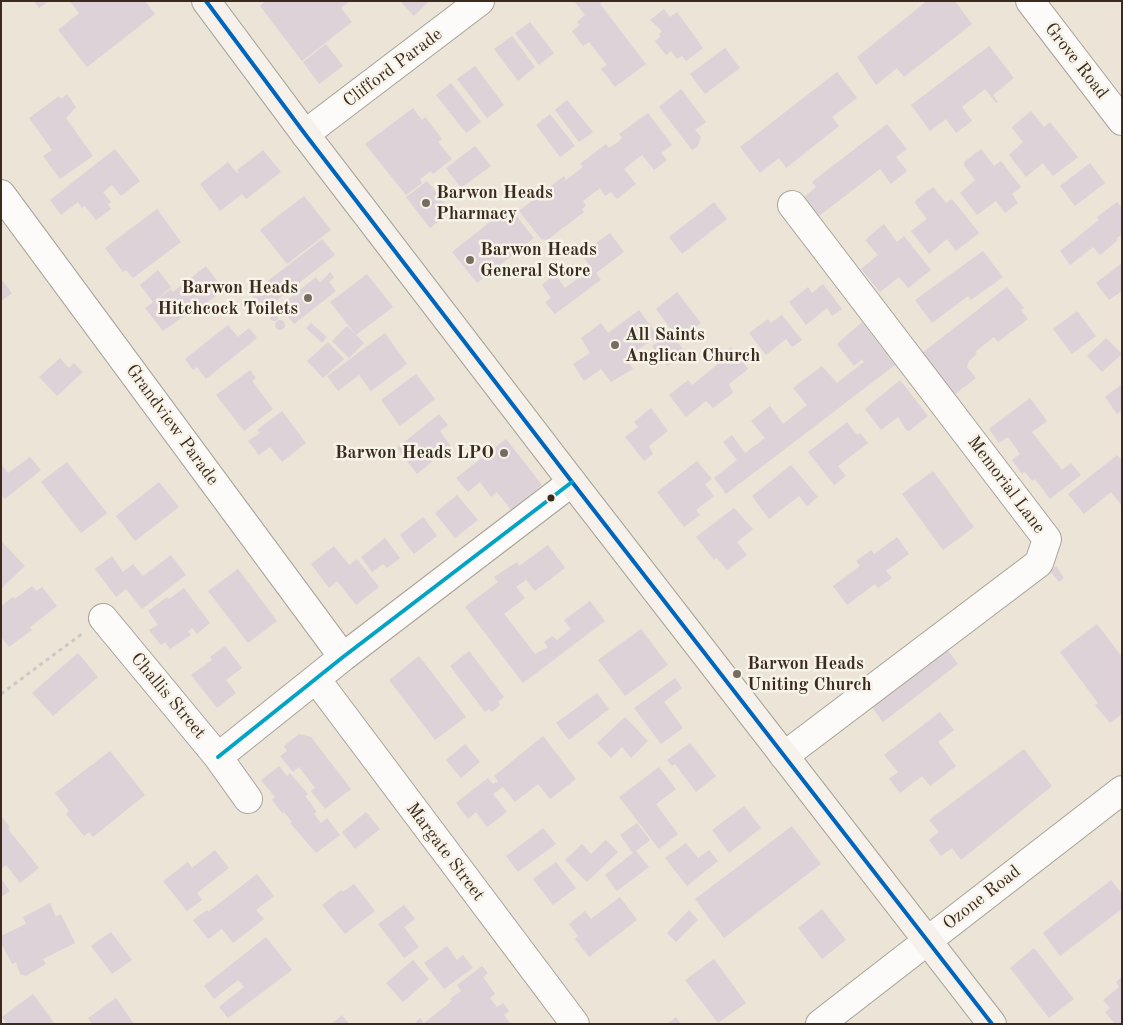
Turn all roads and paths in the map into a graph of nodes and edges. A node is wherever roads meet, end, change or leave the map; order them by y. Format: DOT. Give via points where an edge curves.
graph roads {
  1 [pos="206,1"];
  2 [pos="480,1"];
  3 [pos="1030,1"];
  4 [pos="1122,121"];
  5 [pos="305,134"];
  6 [pos="1,194"];
  7 [pos="792,205"];
  8 [pos="572,482"];
  9 [pos="104,618"];
  10 [pos="343,657"];
  11 [pos="316,679"];
  12 [pos="1,694"];
  13 [pos="784,756"];
  14 [pos="218,757"];
  15 [pos="1122,790"];
  16 [pos="248,799"];
  17 [pos="926,940"];
  18 [pos="575,1024"];
  19 [pos="820,1024"];
  20 [pos="992,1024"];
  1 -- 5 [label="street"];
  2 -- 5 [label="street, Clifford Parade"];
  3 -- 4 [label="street, Grove Road"];
  5 -- 8 [label="street"];
  6 -- 10 [label="street, Grandview Parade"];
  7 -- 13 [label="street, Memorial Lane" via="1047,539 1039,563"];
  8 -- 10 [label="street"];
  8 -- 13 [label="street"];
  9 -- 12 [label="path"];
  9 -- 14 [label="street, Challis Street"];
  10 -- 11 [label="street"];
  11 -- 14 [label="street"];
  11 -- 18 [label="street, Margate Street"];
  13 -- 17 [label="street"];
  14 -- 16 [label="street, Challis Street"];
  15 -- 17 [label="street, Ozone Road"];
  17 -- 19 [label="street, Ozone Road"];
  17 -- 20 [label="street"];
}
